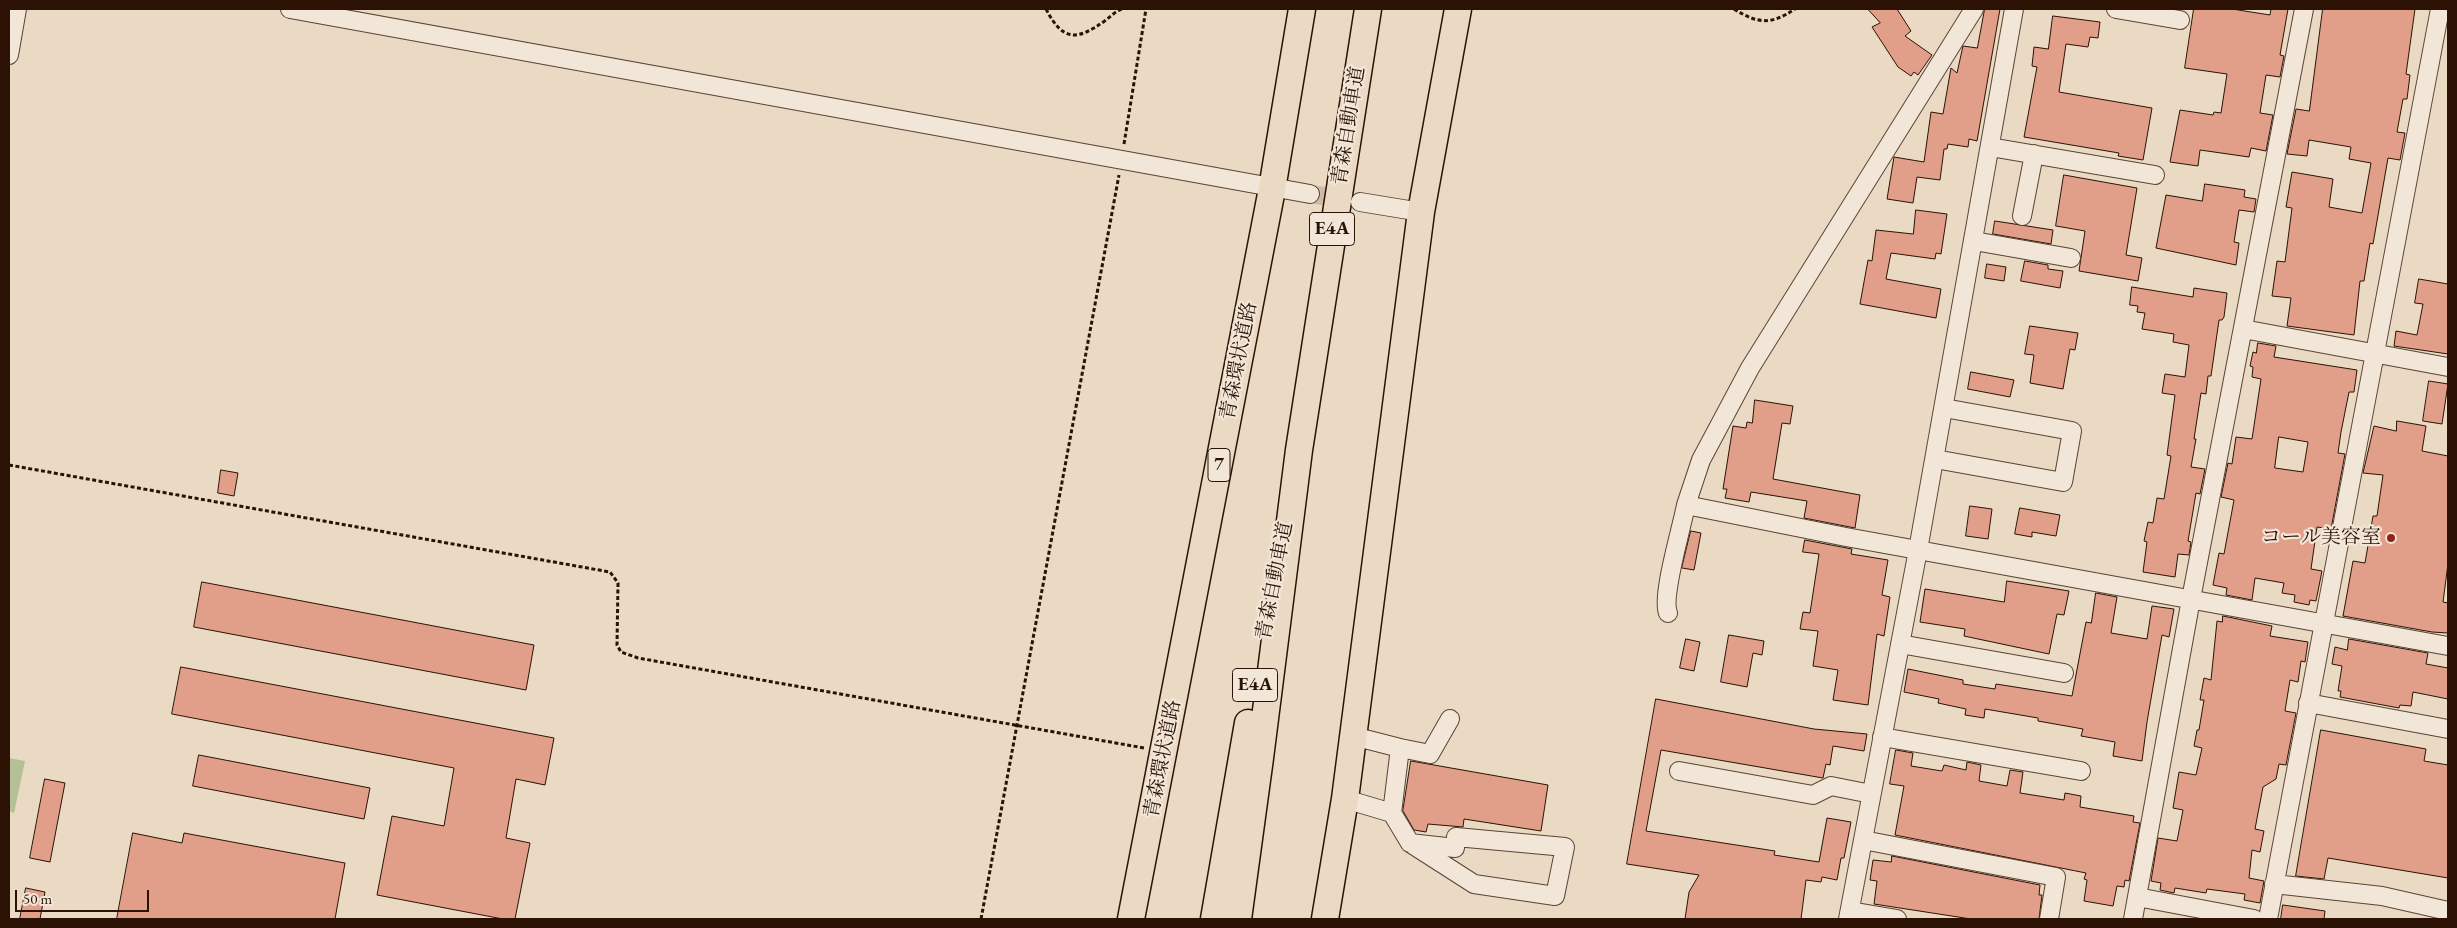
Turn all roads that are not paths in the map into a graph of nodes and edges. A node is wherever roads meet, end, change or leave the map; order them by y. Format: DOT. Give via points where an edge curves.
graph roads {
  1 [pos="17,9"];
  2 [pos="290,9"];
  3 [pos="1302,9"];
  4 [pos="1368,9"];
  5 [pos="1458,9"];
  6 [pos="1974,9"];
  7 [pos="2014,9"];
  8 [pos="2116,9"];
  9 [pos="2304,9"];
  10 [pos="2440,9"];
  11 [pos="2180,20"];
  12 [pos="9,55"];
  13 [pos="1990,147"];
  14 [pos="2034,154"];
  15 [pos="2154,175"];
  16 [pos="1272,189"];
  17 [pos="1310,194"];
  18 [pos="1360,202"];
  19 [pos="1421,212"];
  20 [pos="2022,216"];
  21 [pos="1974,241"];
  22 [pos="2071,258"];
  23 [pos="2243,329"];
  24 [pos="2375,354"];
  25 [pos="2448,367"];
  26 [pos="1944,408"];
  27 [pos="1299,450"];
  28 [pos="1935,459"];
  29 [pos="1686,506"];
  30 [pos="1918,550"];
  31 [pos="2191,599"];
  32 [pos="1668,613"];
  33 [pos="2324,624"];
  34 [pos="1900,644"];
  35 [pos="2448,646"];
  36 [pos="2064,673"];
  37 [pos="2308,703"];
  38 [pos="1450,719"];
  39 [pos="2448,729"];
  40 [pos="1353,736"];
  41 [pos="1882,737"];
  42 [pos="1400,748"];
  43 [pos="1679,771"];
  44 [pos="2081,771"];
  45 [pos="1871,794"];
  46 [pos="1345,799"];
  47 [pos="1392,812"];
  48 [pos="1863,840"];
  49 [pos="1410,843"];
  50 [pos="2274,884"];
  51 [pos="2137,897"];
  52 [pos="2448,911"];
  53 [pos="1849,915"];
  54 [pos="1131,919"];
  55 [pos="1214,919"];
  56 [pos="1238,919"];
  57 [pos="1325,919"];
  58 [pos="1897,919"];
  59 [pos="2049,919"];
  60 [pos="2133,919"];
  61 [pos="2254,919"];
  62 [pos="2268,919"];
  1 -- 12 [label="street"];
  2 -- 16 [label="street"];
  3 -- 16 [label="highway, 青森環状道路 / 7"];
  4 -- 27 [label="highway, 青森自動車道 / E4A"];
  5 -- 19 [label="highway"];
  6 -- 29 [label="street" via="1750,368 1700,460"];
  7 -- 13 [label="street"];
  8 -- 11 [label="street"];
  9 -- 23 [label="street"];
  10 -- 24 [label="street"];
  13 -- 14 [label="street"];
  13 -- 21 [label="street"];
  14 -- 15 [label="street"];
  14 -- 20 [label="street"];
  16 -- 17 [label="street"];
  16 -- 54 [label="highway, 青森環状道路 / 7"];
  18 -- 19 [label="street"];
  19 -- 40 [label="highway"];
  21 -- 22 [label="street"];
  21 -- 26 [label="street"];
  23 -- 24 [label="street"];
  23 -- 31 [label="street"];
  24 -- 25 [label="street"];
  24 -- 33 [label="street"];
  26 -- 28 [label="street"];
  26 -- 28 [label="street" via="2072,431 2063,482"];
  27 -- 55 [label="highway, 青森自動車道 / E4A"];
  27 -- 56 [label="highway, 青森自動車道 / E4A"];
  28 -- 30 [label="street"];
  29 -- 30 [label="street"];
  29 -- 32 [label="street" via="1666,591"];
  30 -- 31 [label="street"];
  30 -- 34 [label="street"];
  31 -- 33 [label="street"];
  31 -- 51 [label="street"];
  33 -- 35 [label="street"];
  33 -- 37 [label="street"];
  34 -- 36 [label="street"];
  34 -- 41 [label="street"];
  37 -- 39 [label="street"];
  37 -- 50 [label="street"];
  38 -- 42 [label="street" via="1430,754"];
  40 -- 42 [label="street"];
  40 -- 46 [label="highway"];
  41 -- 44 [label="street"];
  41 -- 45 [label="street"];
  42 -- 47 [label="street"];
  43 -- 45 [label="street" via="1813,795 1831,786"];
  45 -- 48 [label="street"];
  46 -- 47 [label="street"];
  46 -- 57 [label="highway"];
  47 -- 49 [label="street"];
  48 -- 53 [label="street"];
  48 -- 59 [label="street" via="2056,877"];
  49 -- 49 [label="street" via="1474,884 1556,896 1565,847 1456,836 1454,848"];
  50 -- 52 [label="street" via="2382,896"];
  50 -- 62 [label="street"];
  51 -- 60 [label="street"];
  51 -- 61 [label="street"];
  53 -- 58 [label="street"];
}
